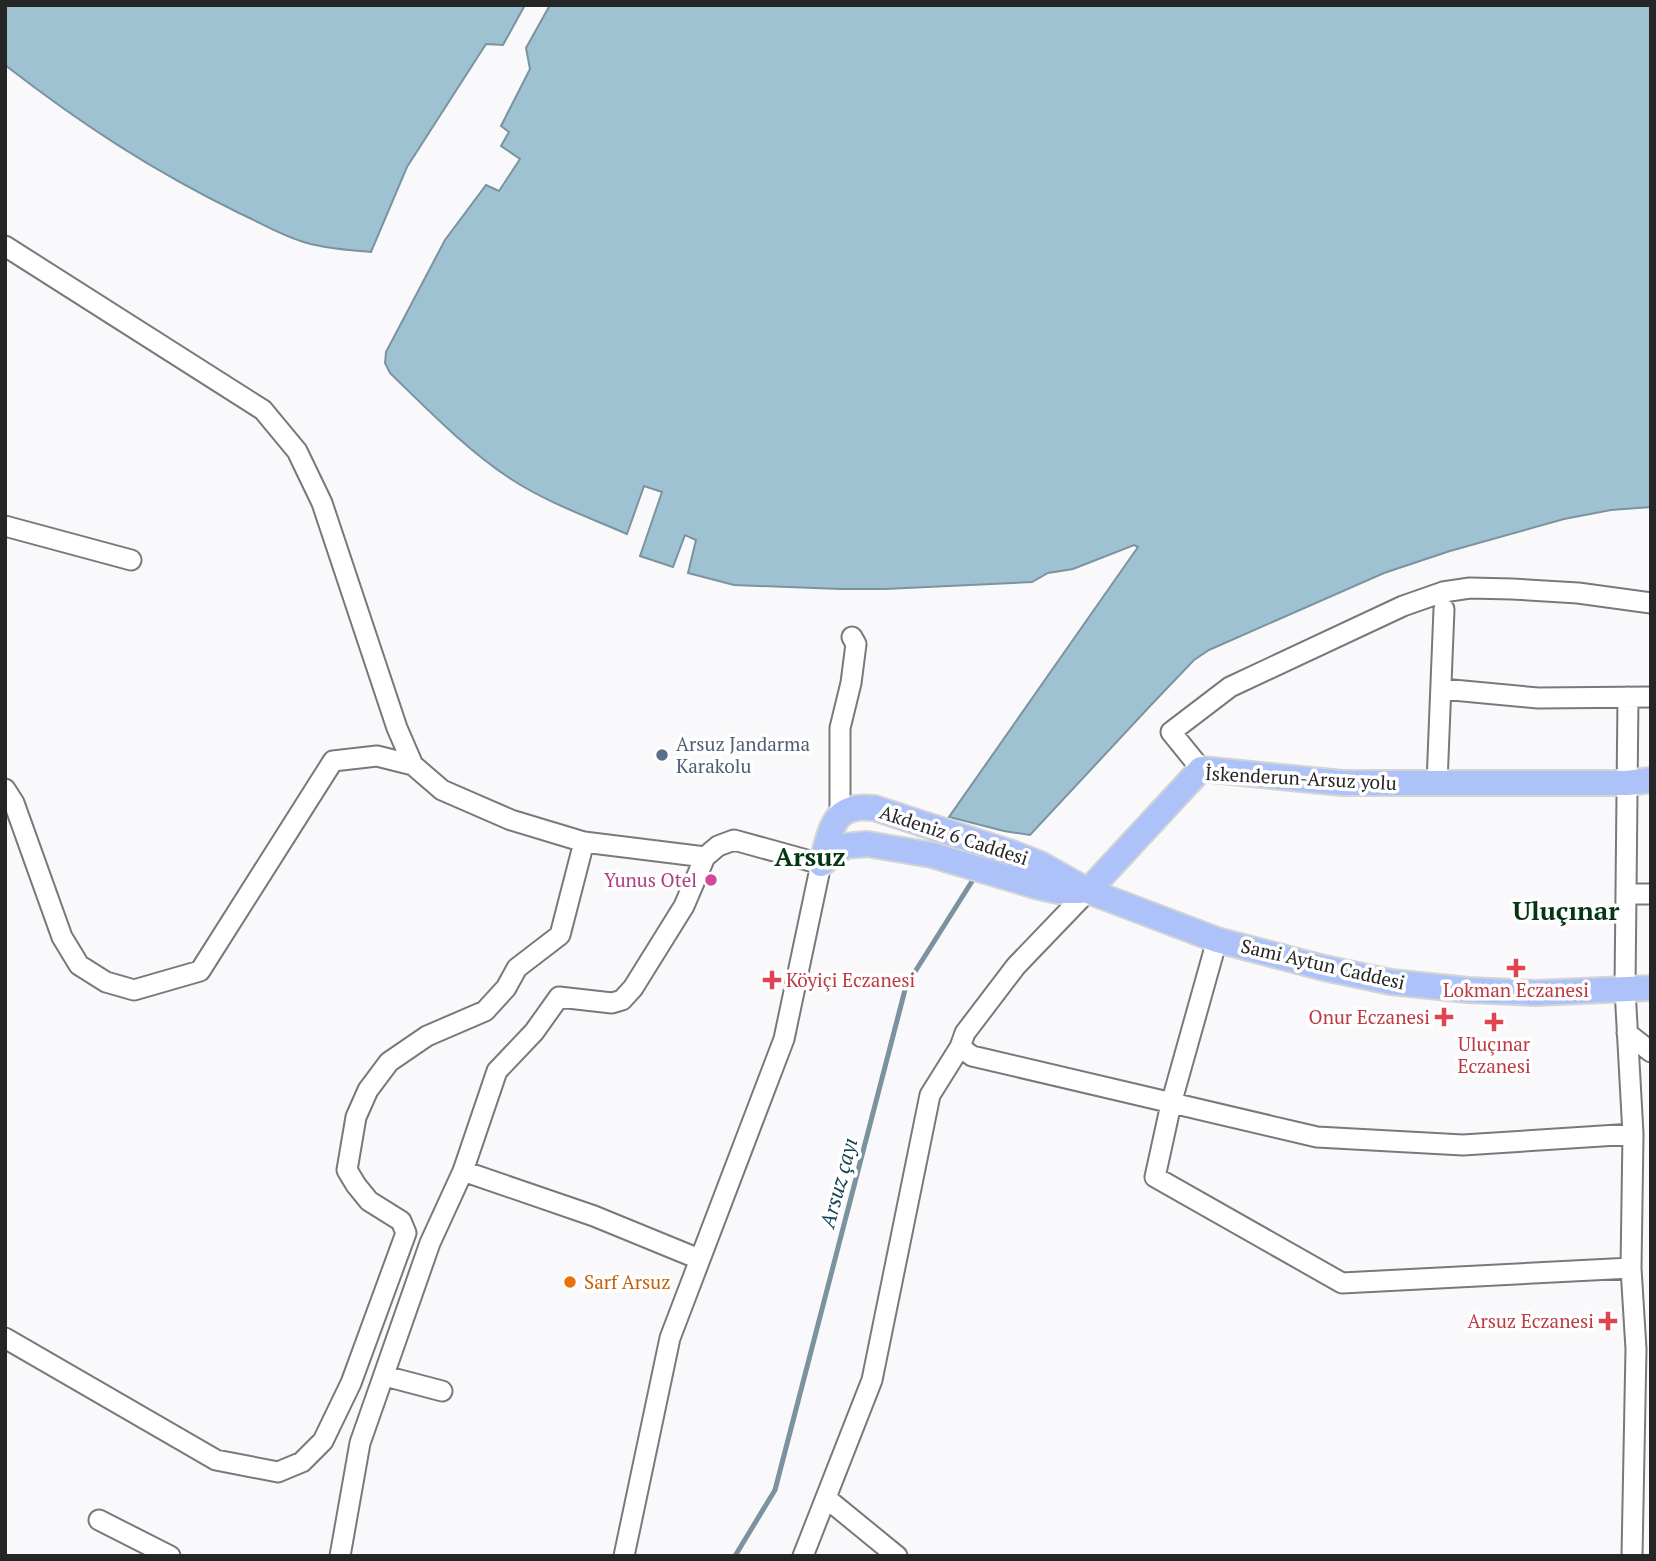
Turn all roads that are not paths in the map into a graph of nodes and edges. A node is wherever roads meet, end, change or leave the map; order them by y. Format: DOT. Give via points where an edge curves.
graph roads {
  1 [pos="5,246"];
  2 [pos="5,526"];
  3 [pos="131,560"];
  4 [pos="1651,603"];
  5 [pos="1444,609"];
  6 [pos="852,637"];
  7 [pos="1442,690"];
  8 [pos="1628,697"];
  9 [pos="1651,697"];
  10 [pos="412,765"];
  11 [pos="1201,769"];
  12 [pos="1639,782"];
  13 [pos="1437,783"];
  14 [pos="8,800"];
  15 [pos="840,814"];
  16 [pos="584,842"];
  17 [pos="705,858"];
  18 [pos="821,863"];
  19 [pos="1088,891"];
  20 [pos="1626,894"];
  21 [pos="1651,894"];
  22 [pos="1217,940"];
  23 [pos="1651,988"];
  24 [pos="1625,989"];
  25 [pos="1627,1033"];
  26 [pos="960,1047"];
  27 [pos="1651,1052"];
  28 [pos="1171,1104"];
  29 [pos="1633,1134"];
  30 [pos="463,1171"];
  31 [pos="1641,1198"];
  32 [pos="699,1259"];
  33 [pos="1631,1268"];
  34 [pos="5,1338"];
  35 [pos="1643,1353"];
  36 [pos="385,1376"];
  37 [pos="442,1391"];
  38 [pos="825,1498"];
  39 [pos="99,1520"];
  40 [pos="170,1556"];
  41 [pos="340,1556"];
  42 [pos="624,1556"];
  43 [pos="803,1556"];
  44 [pos="897,1556"];
  45 [pos="1632,1556"];
  1 -- 10 [label="street" via="263,410 297,452 322,503"];
  2 -- 3 [label="street"];
  4 -- 11 [label="street" via="1578,593 1470,587 1404,606 1230,687 1171,732"];
  5 -- 7 [label="street"];
  6 -- 15 [label="street" via="856,645 841,728"];
  7 -- 8 [label="street" via="1538,698"];
  7 -- 13 [label="street"];
  8 -- 9 [label="street"];
  8 -- 12 [label="street"];
  10 -- 14 [label="street" via="377,756 333,761 200,971 134,990 106,982 79,965 62,937"];
  10 -- 16 [label="street" via="442,790 511,821"];
  11 -- 13 [label="main road, İskenderun-Arsuz yolu" via="1342,783"];
  11 -- 19 [label="main road, İskenderun-Arsuz yolu"];
  12 -- 13 [label="main road, İskenderun-Arsuz yolu"];
  12 -- 20 [label="street"];
  15 -- 18 [label="main road"];
  15 -- 19 [label="main road, Akdeniz 6 Caddesi" via="863,807 916,821 1028,859"];
  16 -- 17 [label="street"];
  16 -- 34 [label="street" via="560,935 517,968 485,1011 427,1036 389,1062 368,1090 356,1117 347,1170 369,1201 401,1221 406,1233 351,1383 323,1441 302,1462 278,1472 216,1460"];
  17 -- 18 [label="street" via="734,840"];
  17 -- 30 [label="street" via="684,906 622,1000 559,997 497,1071"];
  18 -- 19 [label="main road, Akdeniz 6 Caddesi" via="855,844 907,850 1058,891"];
  18 -- 32 [label="street" via="784,1039"];
  19 -- 22 [label="main road, Sami Aytun Caddesi"];
  19 -- 26 [label="street" via="1016,966 965,1033"];
  20 -- 21 [label="street"];
  20 -- 24 [label="street"];
  22 -- 24 [label="main road, Sami Aytun Caddesi" via="1362,977 1425,986 1535,993"];
  22 -- 28 [label="street"];
  23 -- 24 [label="main road, Sami Aytun Caddesi"];
  24 -- 25 [label="street"];
  25 -- 27 [label="street"];
  25 -- 29 [label="street"];
  26 -- 28 [label="street" via="971,1056"];
  26 -- 38 [label="street" via="930,1095 872,1380"];
  28 -- 29 [label="street" via="1330,1138 1463,1145"];
  28 -- 33 [label="street" via="1155,1177 1342,1283"];
  29 -- 31 [label="street"];
  30 -- 32 [label="street" via="594,1216"];
  30 -- 36 [label="street" via="430,1243"];
  31 -- 33 [label="street"];
  32 -- 42 [label="street" via="670,1338"];
  33 -- 35 [label="street"];
  35 -- 45 [label="street"];
  36 -- 37 [label="street"];
  36 -- 41 [label="street" via="360,1443"];
  38 -- 43 [label="street"];
  38 -- 44 [label="street"];
  39 -- 40 [label="street"];
}
